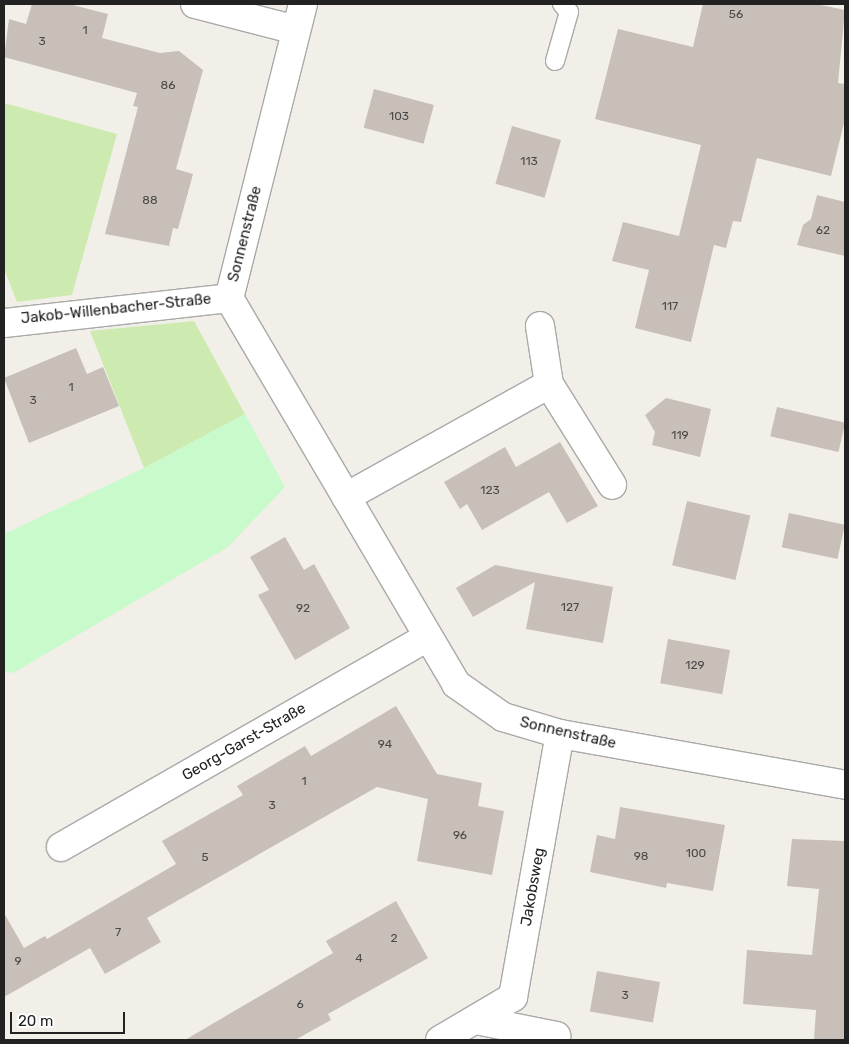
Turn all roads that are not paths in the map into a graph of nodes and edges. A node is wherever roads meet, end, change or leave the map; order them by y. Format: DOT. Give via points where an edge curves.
graph roads {
  1 [pos="195,4"];
  2 [pos="303,4"];
  3 [pos="562,4"];
  4 [pos="296,30"];
  5 [pos="555,61"];
  6 [pos="229,298"];
  7 [pos="4,323"];
  8 [pos="540,326"];
  9 [pos="550,384"];
  10 [pos="612,485"];
  11 [pos="346,497"];
  12 [pos="427,637"];
  13 [pos="560,734"];
  14 [pos="845,785"];
  15 [pos="62,847"];
  16 [pos="476,1020"];
  17 [pos="556,1036"];
  18 [pos="440,1040"];
  1 -- 4 [label="street"];
  2 -- 4 [label="street, Sonnenstraße"];
  3 -- 5 [label="lane" via="569,12"];
  4 -- 6 [label="street, Sonnenstraße"];
  6 -- 7 [label="street, Jakob-Willenbacher-Straße"];
  6 -- 11 [label="street, Sonnenstraße"];
  8 -- 9 [label="street"];
  9 -- 10 [label="street"];
  9 -- 11 [label="street"];
  11 -- 12 [label="street, Sonnenstraße"];
  12 -- 13 [label="street, Sonnenstraße" via="456,684 502,717"];
  12 -- 15 [label="street, Georg-Garst-Straße"];
  13 -- 14 [label="street, Sonnenstraße"];
  13 -- 16 [label="street, Jakobsweg" via="513,998"];
  16 -- 17 [label="street"];
  16 -- 18 [label="street, Jakobsweg"];
}
